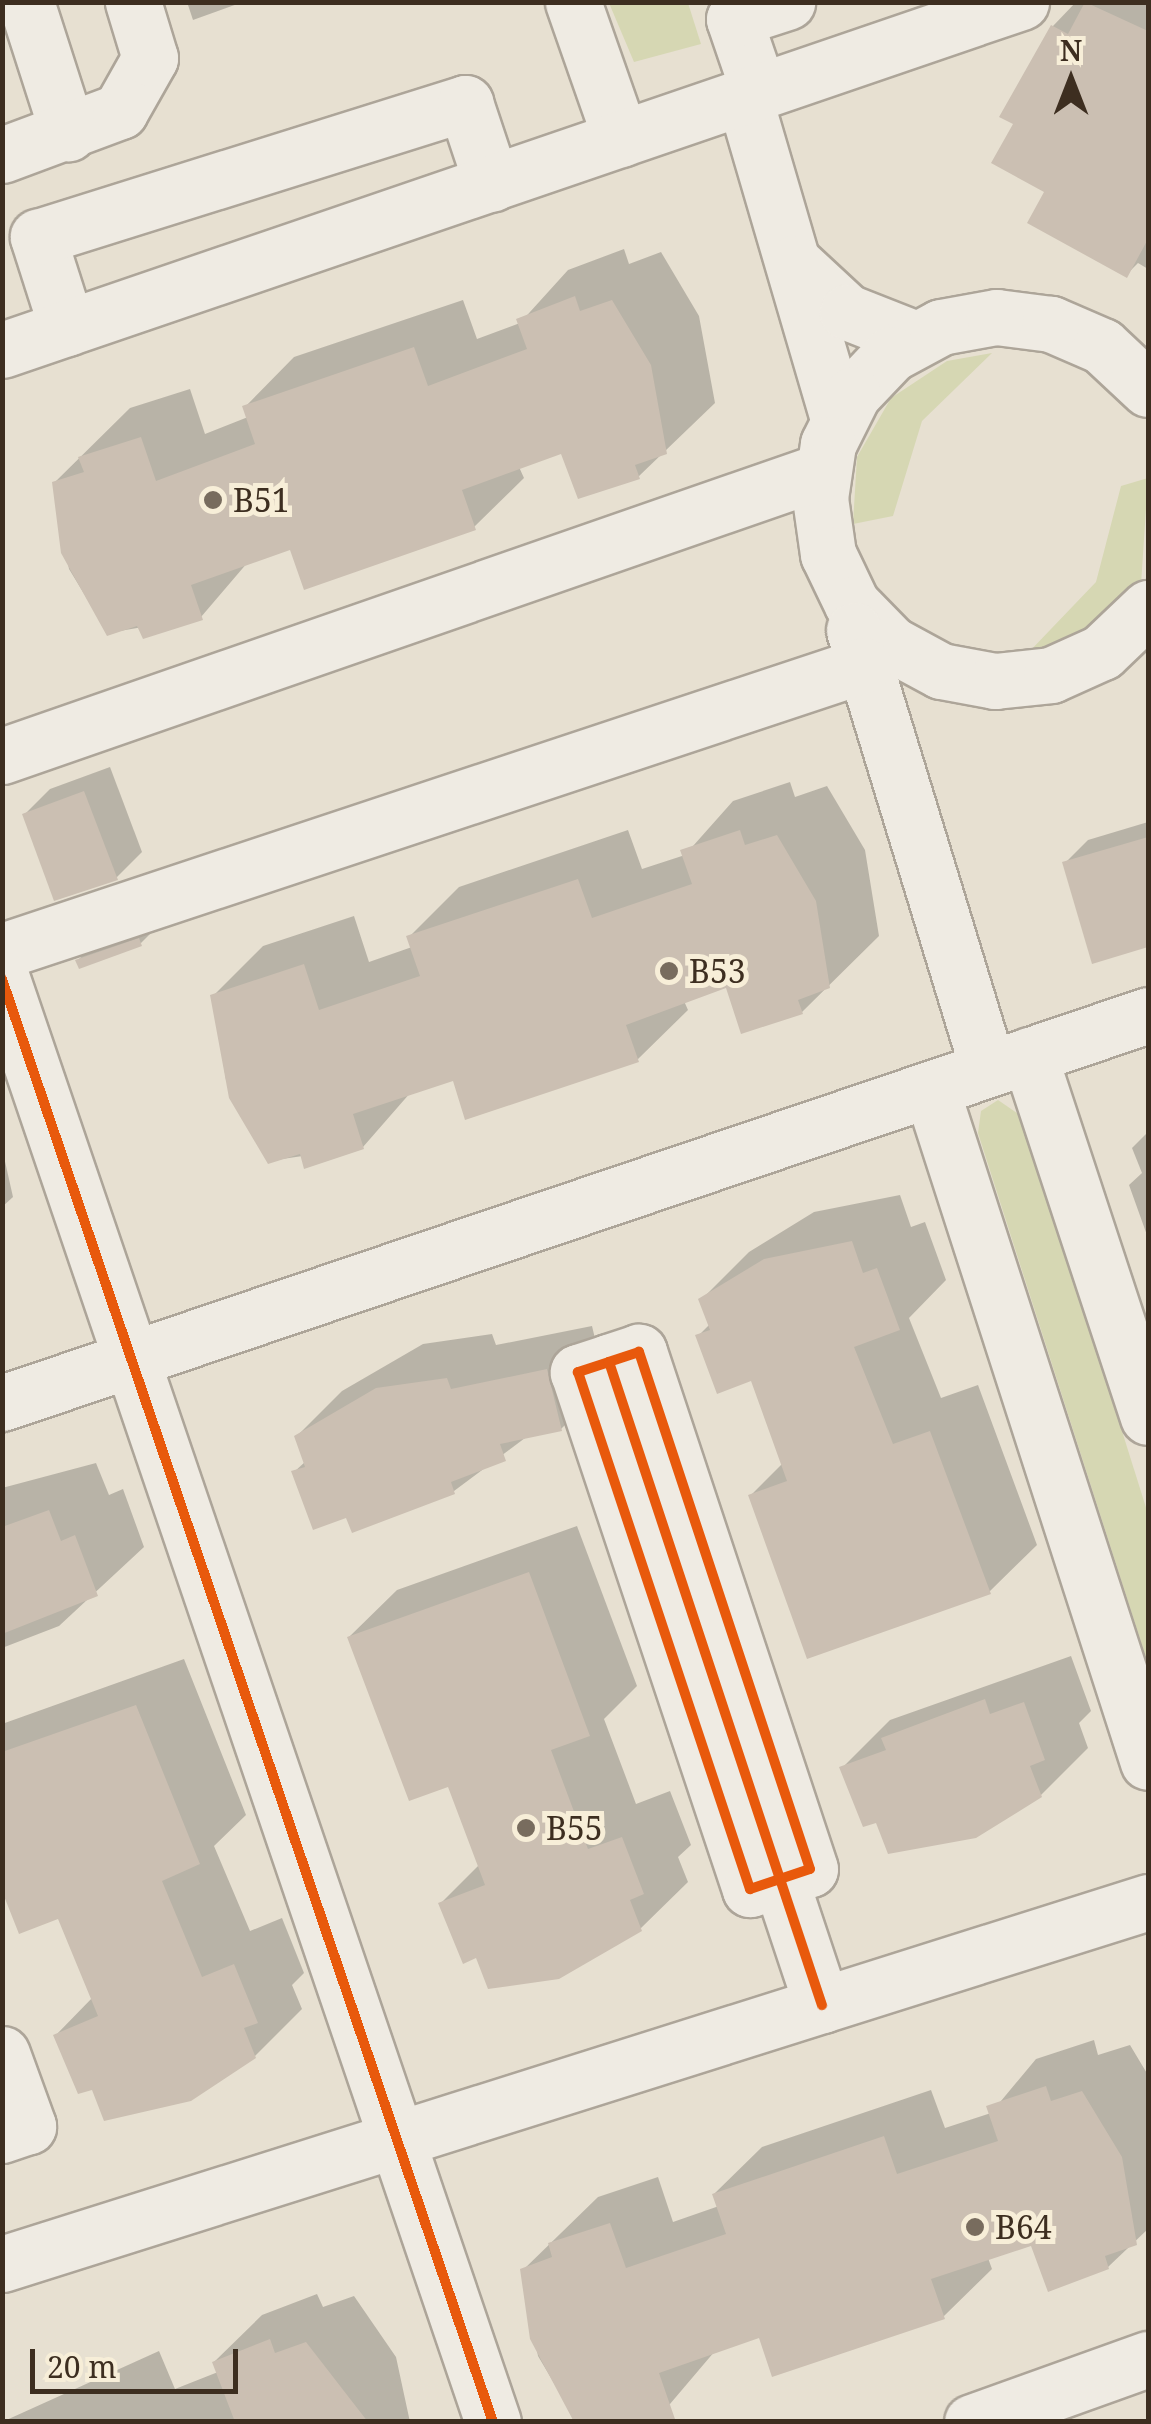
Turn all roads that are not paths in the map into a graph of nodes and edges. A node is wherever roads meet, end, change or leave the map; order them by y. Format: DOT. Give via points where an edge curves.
graph roads {
  1 [pos="26,2"];
  2 [pos="133,2"];
  3 [pos="573,2"];
  4 [pos="787,2"];
  5 [pos="1021,2"];
  6 [pos="918,19"];
  7 [pos="752,94"];
  8 [pos="68,133"];
  9 [pos="621,139"];
  10 [pos="2,155"];
  11 [pos="492,184"];
  12 [pos="794,262"];
  13 [pos="66,328"];
  14 [pos="916,339"];
  15 [pos="2,350"];
  16 [pos="1148,390"];
  17 [pos="838,419"];
  18 [pos="822,471"];
  19 [pos="838,579"];
  20 [pos="1148,608"];
  21 [pos="864,665"];
  22 [pos="2,756"];
  23 [pos="2,951"];
  24 [pos="2,979"];
  25 [pos="1148,1016"];
  26 [pos="1009,1062"];
  27 [pos="930,1089"];
  28 [pos="132,1359"];
  29 [pos="609,1362"];
  30 [pos="2,1403"];
  31 [pos="1148,1417"];
  32 [pos="1148,1762"];
  33 [pos="1148,1902"];
  34 [pos="822,2005"];
  35 [pos="2,2054"];
  36 [pos="2,2135"];
  37 [pos="398,2140"];
  38 [pos="2,2264"];
  39 [pos="1148,2359"];
  40 [pos="1055,2408"];
  41 [pos="493,2422"];
  42 [pos="972,2422"];
  1 -- 8 [label="street"];
  2 -- 8 [label="street" via="150,58 140,85 120,111"];
  3 -- 9 [label="street"];
  4 -- 7 [label="street" via="734,19"];
  5 -- 6 [label="street"];
  6 -- 7 [label="street"];
  7 -- 9 [label="street"];
  7 -- 12 [label="street"];
  8 -- 10 [label="street"];
  9 -- 11 [label="street"];
  11 -- 13 [label="street"];
  11 -- 13 [label="street" via="466,103 38,237"];
  12 -- 14 [label="street" via="847,312"];
  12 -- 17 [label="street"];
  13 -- 15 [label="street"];
  14 -- 16 [label="street" via="996,317 1051,324 1102,346"];
  14 -- 17 [label="street" via="871,372"];
  17 -- 18 [label="street"];
  18 -- 19 [label="street" via="822,527"];
  18 -- 22 [label="street"];
  19 -- 20 [label="street" via="903,652 995,681 1077,666"];
  19 -- 21 [label="street"];
  21 -- 23 [label="street"];
  21 -- 26 [label="street"];
  24 -- 28 [label="street"];
  25 -- 26 [label="street"];
  26 -- 27 [label="street"];
  26 -- 31 [label="street"];
  27 -- 28 [label="street"];
  27 -- 32 [label="street"];
  28 -- 30 [label="street"];
  28 -- 37 [label="street"];
  29 -- 34 [label="street" via="578,1372 750,1888 780,1880"];
  33 -- 34 [label="street"];
  34 -- 37 [label="street"];
  35 -- 36 [label="street" via="28,2126"];
  37 -- 38 [label="street"];
  37 -- 41 [label="street"];
  39 -- 40 [label="street"];
  40 -- 42 [label="street"];
}
